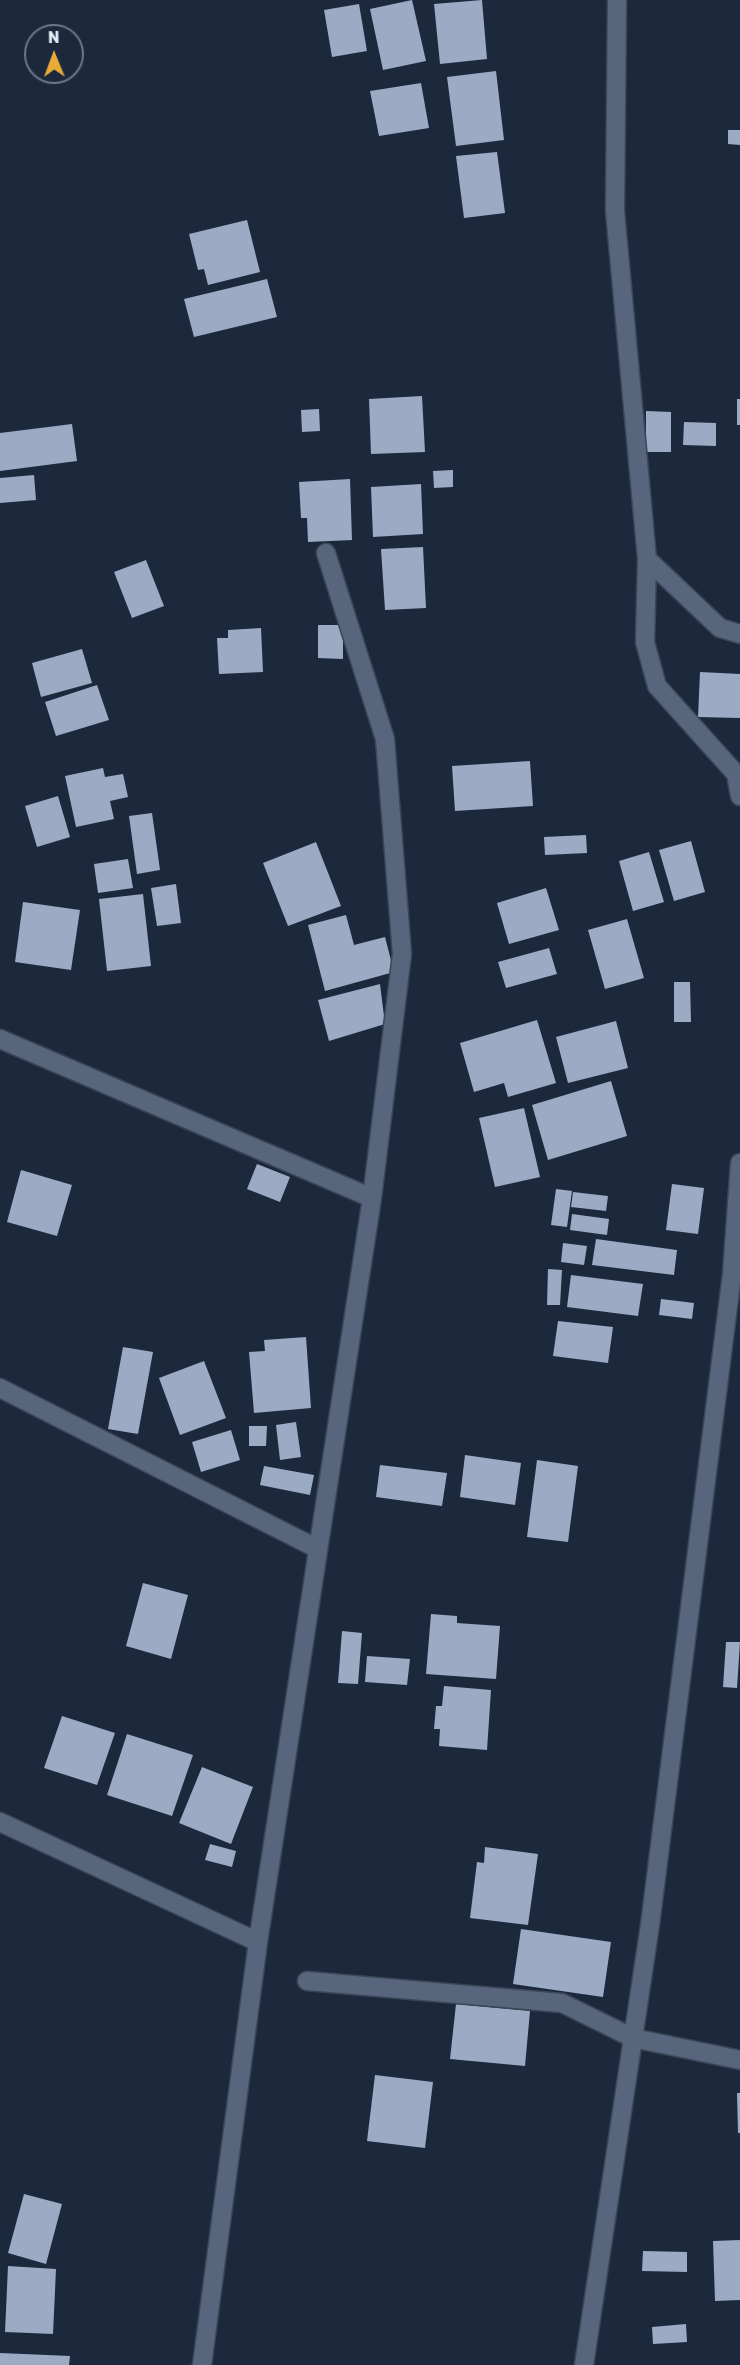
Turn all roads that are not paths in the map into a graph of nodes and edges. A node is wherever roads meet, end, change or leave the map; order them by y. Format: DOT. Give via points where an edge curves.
graph roads {
  1 [pos="617,0"];
  2 [pos="326,553"];
  3 [pos="647,559"];
  4 [pos="740,634"];
  5 [pos="740,796"];
  6 [pos="0,1039"];
  7 [pos="740,1163"];
  8 [pos="372,1198"];
  9 [pos="0,1388"];
  10 [pos="318,1549"];
  11 [pos="0,1822"];
  12 [pos="258,1942"];
  13 [pos="307,1981"];
  14 [pos="633,2038"];
  15 [pos="740,2060"];
  16 [pos="202,2365"];
  17 [pos="584,2365"];
  1 -- 3 [label="street" via="615,211"];
  2 -- 8 [label="street" via="385,739 402,954"];
  3 -- 4 [label="street" via="720,628"];
  3 -- 5 [label="street" via="645,642 657,686 736,774"];
  6 -- 8 [label="street"];
  7 -- 14 [label="street" via="732,1274"];
  8 -- 10 [label="street"];
  9 -- 10 [label="street"];
  10 -- 12 [label="street"];
  11 -- 12 [label="street"];
  12 -- 16 [label="street"];
  13 -- 14 [label="street" via="562,2003"];
  14 -- 15 [label="street"];
  14 -- 17 [label="street"];
}
